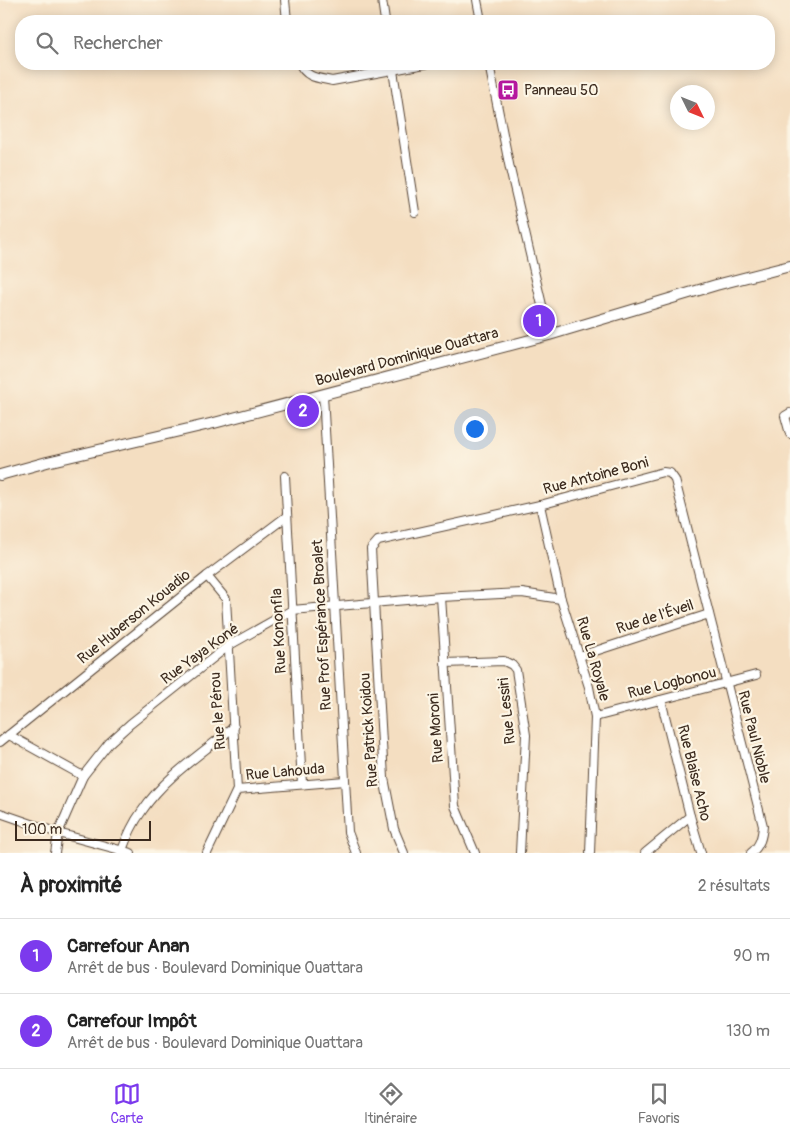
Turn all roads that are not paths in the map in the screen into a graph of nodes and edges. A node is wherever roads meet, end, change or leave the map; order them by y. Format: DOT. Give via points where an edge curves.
graph roads {
  1 [pos="285,0"];
  2 [pos="382,0"];
  3 [pos="477,0"];
  4 [pos="287,15"];
  5 [pos="384,15"];
  6 [pos="480,15"];
  7 [pos="304,70"];
  8 [pos="379,70"];
  9 [pos="392,70"];
  10 [pos="490,70"];
  11 [pos="415,212"];
  12 [pos="790,266"];
  13 [pos="550,335"];
  14 [pos="323,395"];
  15 [pos="790,413"];
  16 [pos="790,434"];
  17 [pos="0,475"];
  18 [pos="285,476"];
  19 [pos="540,505"];
  20 [pos="287,516"];
  21 [pos="207,576"];
  22 [pos="441,597"];
  23 [pos="561,599"];
  24 [pos="374,603"];
  25 [pos="335,606"];
  26 [pos="292,610"];
  27 [pos="709,614"];
  28 [pos="228,646"];
  29 [pos="580,656"];
  30 [pos="446,663"];
  31 [pos="756,674"];
  32 [pos="727,683"];
  33 [pos="661,700"];
  34 [pos="595,717"];
  35 [pos="234,727"];
  36 [pos="9,735"];
  37 [pos="0,742"];
  38 [pos="83,776"];
  39 [pos="345,780"];
  40 [pos="302,784"];
  41 [pos="236,790"];
  42 [pos="0,813"];
  43 [pos="690,816"];
  44 [pos="58,833"];
  45 [pos="353,851"];
  46 [pos="121,852"];
  47 [pos="55,853"];
  48 [pos="131,853"];
  49 [pos="207,853"];
  50 [pos="404,853"];
  51 [pos="475,853"];
  52 [pos="520,853"];
  53 [pos="590,853"];
  54 [pos="645,853"];
  55 [pos="701,853"];
  56 [pos="751,853"];
  1 -- 4 [label="street"];
  2 -- 5 [label="street"];
  3 -- 6 [label="street"];
  7 -- 8 [label="street" via="317,78 332,81"];
  9 -- 11 [label="street"];
  10 -- 13 [label="street"];
  12 -- 13 [label="street, Boulevard Dominique Ouattara"];
  13 -- 14 [label="street, Boulevard Dominique Ouattara"];
  14 -- 17 [label="street, Boulevard Dominique Ouattara"];
  14 -- 25 [label="street, Rue Prof Espérance Broalet"];
  15 -- 16 [label="street" via="785,416"];
  18 -- 20 [label="street, Rue Kononfla"];
  19 -- 23 [label="street, Rue La Royale"];
  19 -- 24 [label="street, Rue Antoine Boni" via="378,541 371,549"];
  19 -- 27 [label="street, Rue Antoine Boni" via="663,472 670,473 675,480"];
  20 -- 21 [label="street, Rue Huberson Kouadio"];
  20 -- 26 [label="street, Rue Kononfla"];
  21 -- 28 [label="street, Rue le Pérou" via="226,599"];
  21 -- 36 [label="street, Rue Huberson Kouadio"];
  22 -- 23 [label="street, Rue Yaya Koné" via="522,593"];
  22 -- 24 [label="street, Rue Yaya Koné"];
  22 -- 30 [label="street, Rue Moroni"];
  23 -- 29 [label="street, Rue La Royale"];
  24 -- 25 [label="street, Rue Yaya Koné"];
  24 -- 50 [label="street, Rue Patrick Koidou" via="384,778 394,829"];
  25 -- 26 [label="street, Rue Yaya Koné"];
  25 -- 39 [label="street, Rue Prof Espérance Broalet"];
  26 -- 28 [label="street, Rue Yaya Koné"];
  26 -- 40 [label="street, Rue Kononfla"];
  27 -- 29 [label="street, Rue de l'Éveil"];
  27 -- 32 [label="street, Rue Antoine Boni"];
  28 -- 35 [label="street, Rue le Pérou"];
  28 -- 38 [label="street, Rue Yaya Koné" via="130,724 109,743"];
  29 -- 34 [label="street, Rue La Royale"];
  30 -- 51 [label="street, Rue Moroni" via="455,806"];
  30 -- 52 [label="street, Rue Lessiri" via="504,661 516,670 526,735"];
  31 -- 32 [label="street, Rue Logbonou"];
  32 -- 33 [label="street, Rue Logbonou"];
  32 -- 56 [label="street, Rue Paul Nioble" via="763,826 762,838"];
  33 -- 34 [label="street, Rue Logbonou"];
  33 -- 43 [label="street, Rue Blaise Acho"];
  34 -- 53 [label="street, Rue La Royale"];
  35 -- 41 [label="street, Rue le Pérou"];
  35 -- 46 [label="street" via="159,789 141,812"];
  36 -- 37 [label="street, Rue Huberson Kouadio"];
  36 -- 38 [label="street"];
  38 -- 44 [label="street, Rue Yaya Koné"];
  39 -- 40 [label="street, Rue Lahouda"];
  39 -- 45 [label="street, Rue Prof Espérance Broalet" via="348,832"];
  40 -- 41 [label="street, Rue Lahouda"];
  41 -- 49 [label="street, Rue Lahouda"];
  42 -- 44 [label="street"];
  43 -- 54 [label="street"];
  43 -- 55 [label="street, Rue Blaise Acho"];
  44 -- 46 [label="street"];
  44 -- 47 [label="street, Rue Yaya Koné"];
  46 -- 48 [label="street"];
}
